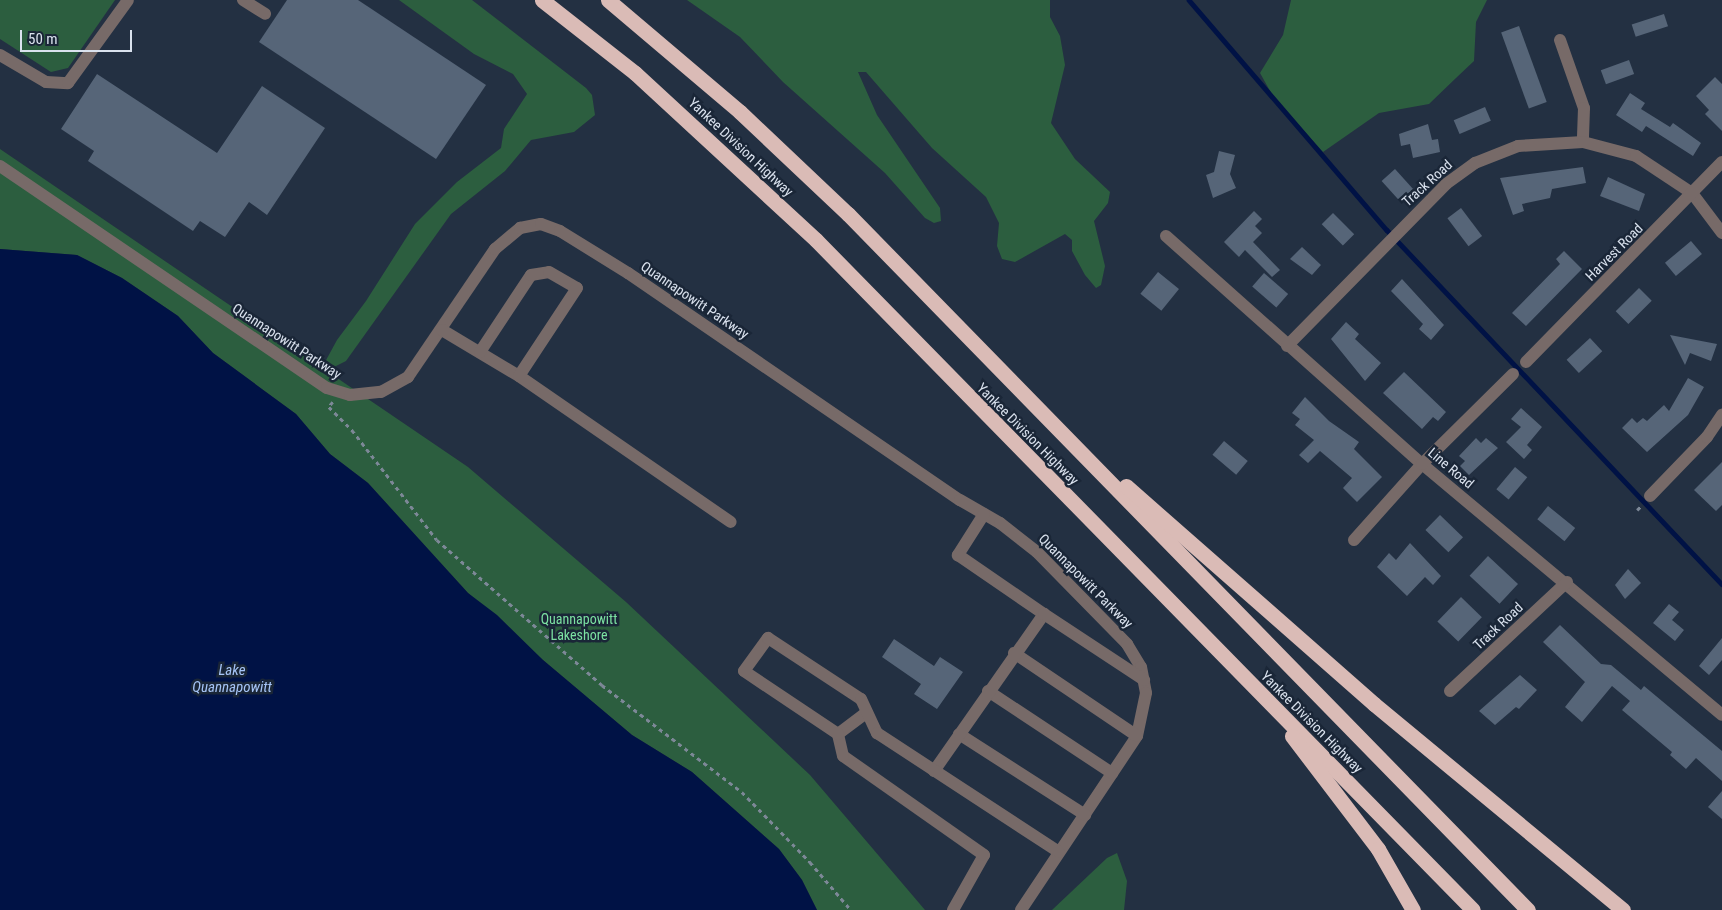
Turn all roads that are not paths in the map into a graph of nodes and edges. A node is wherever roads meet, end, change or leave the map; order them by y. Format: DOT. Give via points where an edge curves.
graph roads {
  1 [pos="128,0"];
  2 [pos="243,0"];
  3 [pos="542,0"];
  4 [pos="608,0"];
  5 [pos="265,14"];
  6 [pos="1560,40"];
  7 [pos="0,55"];
  8 [pos="1583,142"];
  9 [pos="1722,162"];
  10 [pos="0,166"];
  11 [pos="1692,193"];
  12 [pos="1722,233"];
  13 [pos="1166,236"];
  14 [pos="442,330"];
  15 [pos="1287,346"];
  16 [pos="480,352"];
  17 [pos="1526,362"];
  18 [pos="1513,374"];
  19 [pos="519,376"];
  20 [pos="1722,415"];
  21 [pos="1068,440"];
  22 [pos="1422,464"];
  23 [pos="1650,496"];
  24 [pos="984,514"];
  25 [pos="731,522"];
  26 [pos="1354,540"];
  27 [pos="1566,582"];
  28 [pos="1044,614"];
  29 [pos="1014,654"];
  30 [pos="1144,680"];
  31 [pos="1255,688"];
  32 [pos="988,691"];
  33 [pos="1450,691"];
  34 [pos="867,712"];
  35 [pos="1722,715"];
  36 [pos="838,734"];
  37 [pos="959,734"];
  38 [pos="1137,736"];
  39 [pos="934,771"];
  40 [pos="1112,773"];
  41 [pos="1085,815"];
  42 [pos="1060,852"];
  43 [pos="953,910"];
  44 [pos="1021,910"];
  45 [pos="1414,910"];
  46 [pos="1473,910"];
  47 [pos="1528,910"];
  48 [pos="1623,910"];
  1 -- 7 [label="street" via="68,83 46,82"];
  2 -- 5 [label="street"];
  3 -- 31 [label="highway, Yankee Division Highway" via="635,73 724,152"];
  4 -- 21 [label="highway, Yankee Division Highway" via="740,112 841,207"];
  6 -- 8 [label="street" via="1584,108"];
  8 -- 11 [label="street, Track Road" via="1636,156"];
  8 -- 15 [label="street, Track Road" via="1518,146 1475,163 1446,184"];
  9 -- 11 [label="street, Harvest Road"];
  10 -- 14 [label="street, Quannapowitt Parkway" via="335,391 366,395 395,386 419,365"];
  11 -- 12 [label="street, Track Road"];
  11 -- 17 [label="street, Harvest Road"];
  13 -- 15 [label="street, Line Road"];
  14 -- 16 [label="street"];
  14 -- 24 [label="street, Quannapowitt Parkway" via="495,249 520,228 541,224 560,231 628,273"];
  15 -- 22 [label="street, Line Road"];
  16 -- 19 [label="street"];
  16 -- 19 [label="street" via="531,275 549,272 577,288"];
  18 -- 22 [label="street"];
  19 -- 25 [label="street"];
  20 -- 23 [label="street" via="1707,437"];
  21 -- 47 [label="highway, Yankee Division Highway"];
  21 -- 48 [label="highway" via="1134,491 1374,704"];
  22 -- 26 [label="street"];
  22 -- 27 [label="street, Line Road"];
  24 -- 28 [label="street" via="958,555"];
  24 -- 30 [label="street, Quannapowitt Parkway" via="1037,552 1128,644"];
  27 -- 33 [label="street, Track Road"];
  27 -- 35 [label="street, Line Road"];
  28 -- 29 [label="street"];
  28 -- 30 [label="street"];
  29 -- 32 [label="street"];
  29 -- 38 [label="street"];
  30 -- 38 [label="street, Quannapowitt Parkway" via="1145,710"];
  31 -- 45 [label="highway" via="1378,849"];
  31 -- 46 [label="highway, Yankee Division Highway"];
  32 -- 37 [label="street"];
  32 -- 40 [label="street"];
  34 -- 36 [label="street"];
  34 -- 36 [label="street" via="861,699 768,638 744,671"];
  34 -- 39 [label="street" via="877,733"];
  36 -- 43 [label="street" via="842,756 984,855"];
  37 -- 39 [label="street"];
  37 -- 41 [label="street"];
  38 -- 40 [label="street, Quannapowitt Parkway"];
  39 -- 42 [label="street"];
  40 -- 41 [label="street, Quannapowitt Parkway"];
  41 -- 42 [label="street, Quannapowitt Parkway"];
  42 -- 44 [label="street, Quannapowitt Parkway"];
}
